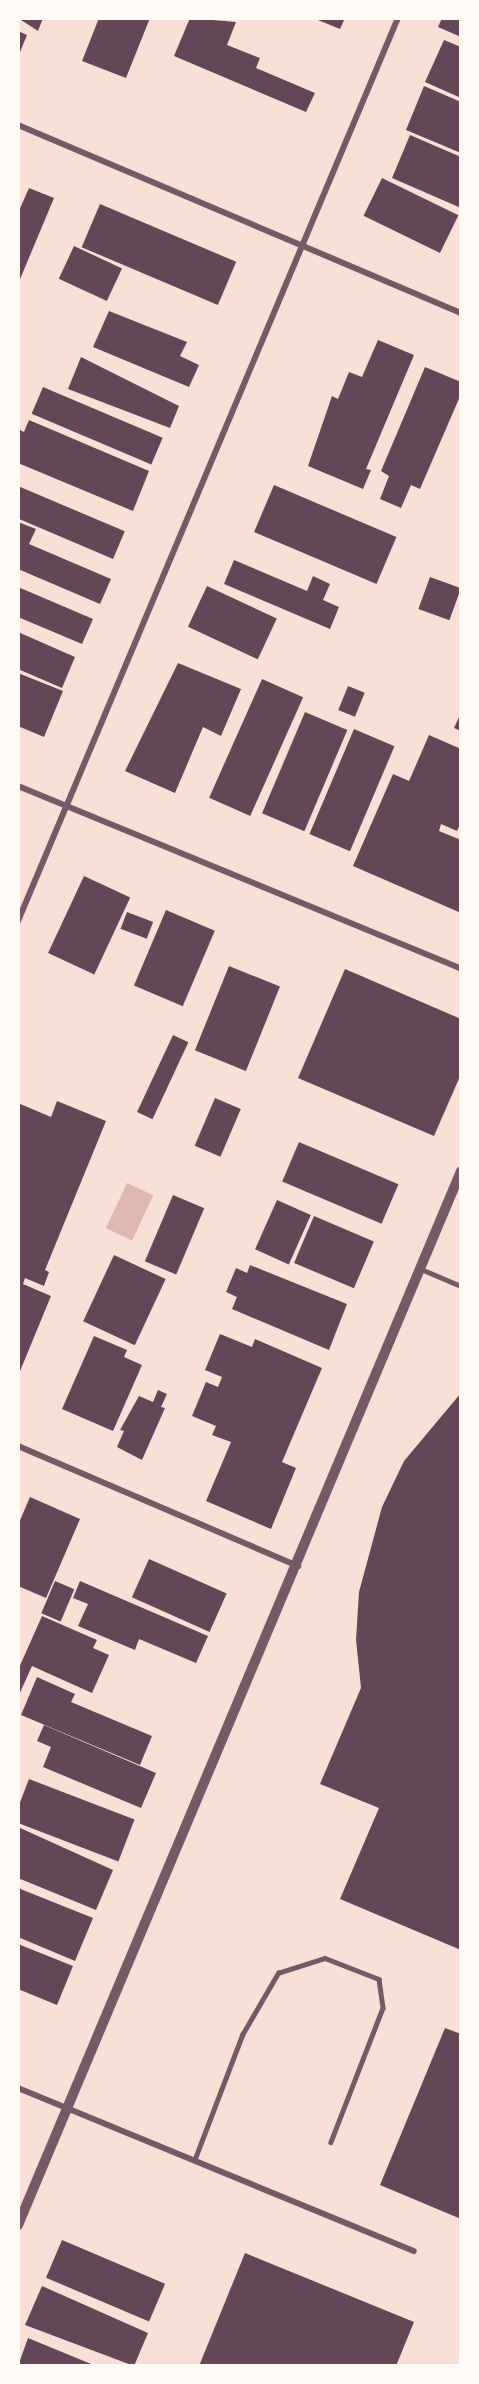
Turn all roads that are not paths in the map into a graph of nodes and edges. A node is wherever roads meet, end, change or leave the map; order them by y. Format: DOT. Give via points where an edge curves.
graph roads {
  1 [pos="398,18"];
  2 [pos="18,125"];
  3 [pos="300,245"];
  4 [pos="461,313"];
  5 [pos="18,786"];
  6 [pos="66,807"];
  7 [pos="18,921"];
  8 [pos="461,969"];
  9 [pos="461,1171"];
  10 [pos="457,1194"];
  11 [pos="421,1269"];
  12 [pos="461,1286"];
  13 [pos="18,1446"];
  14 [pos="299,1566"];
  15 [pos="18,2088"];
  16 [pos="67,2109"];
  17 [pos="331,2142"];
  18 [pos="194,2161"];
  19 [pos="18,2225"];
  20 [pos="414,2251"];
  1 -- 3 [label="street"];
  2 -- 3 [label="street"];
  3 -- 4 [label="street"];
  3 -- 6 [label="street"];
  5 -- 6 [label="street"];
  6 -- 7 [label="street"];
  6 -- 8 [label="street"];
  9 -- 10 [label="street"];
  10 -- 11 [label="street"];
  11 -- 12 [label="lane"];
  11 -- 14 [label="street"];
  13 -- 14 [label="street"];
  14 -- 16 [label="street"];
  15 -- 16 [label="street"];
  16 -- 18 [label="street"];
  16 -- 19 [label="street"];
  17 -- 18 [label="lane" via="383,2008 379,1979 325,1958 278,1972 243,2035"];
  18 -- 20 [label="street"];
}
